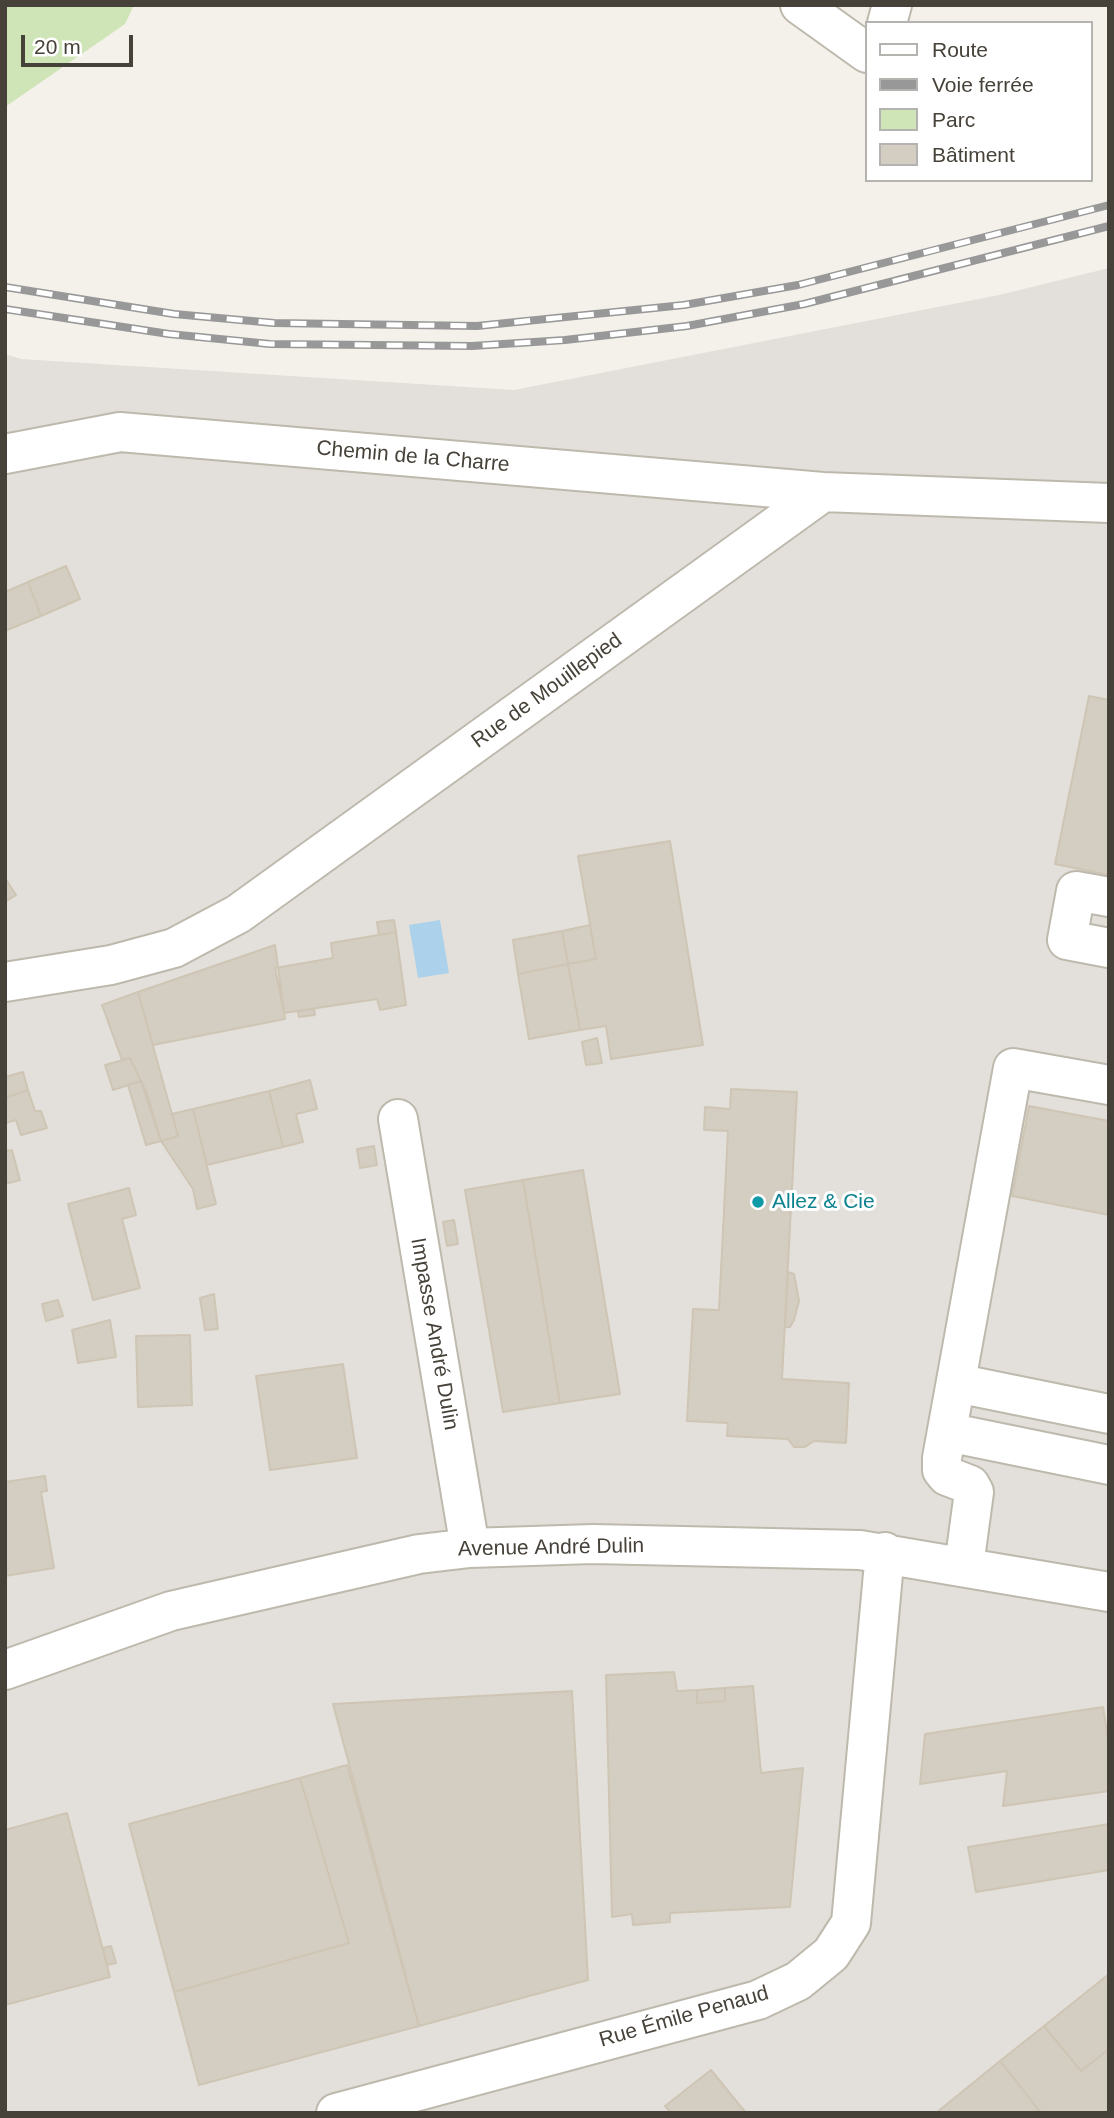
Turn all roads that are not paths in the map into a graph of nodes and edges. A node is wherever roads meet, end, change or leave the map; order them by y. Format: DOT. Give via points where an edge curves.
graph roads {
  1 [pos="800,5"];
  2 [pos="866,52"];
  3 [pos="5,454"];
  4 [pos="822,492"];
  5 [pos="1109,503"];
  6 [pos="1109,897"];
  7 [pos="1109,948"];
  8 [pos="5,982"];
  9 [pos="1109,1085"];
  10 [pos="398,1119"];
  11 [pos="956,1383"];
  12 [pos="1109,1414"];
  13 [pos="947,1432"];
  14 [pos="1109,1465"];
  15 [pos="470,1548"];
  16 [pos="885,1552"];
  17 [pos="964,1566"];
  18 [pos="1109,1592"];
  19 [pos="5,1670"];
  20 [pos="336,2113"];
  1 -- 2 [label="street"];
  3 -- 4 [label="street, Chemin de la Charre" via="120,432"];
  4 -- 5 [label="street"];
  4 -- 8 [label="street, Rue de Mouillepied" via="238,914 174,948 111,965"];
  6 -- 7 [label="street" via="1076,891 1067,940"];
  9 -- 11 [label="street" via="1013,1068"];
  10 -- 15 [label="street, Impasse André Dulin"];
  11 -- 12 [label="street"];
  11 -- 13 [label="street"];
  13 -- 14 [label="street"];
  13 -- 17 [label="street" via="942,1470 970,1485 974,1492"];
  15 -- 16 [label="street, Avenue André Dulin" via="593,1544"];
  15 -- 19 [label="street, Avenue André Dulin" via="419,1554 171,1611"];
  16 -- 17 [label="street, Avenue André Dulin"];
  16 -- 20 [label="street, Rue Émile Penaud" via="851,1923 831,1954 798,1981 758,2000"];
  17 -- 18 [label="street, Avenue André Dulin"];
}
